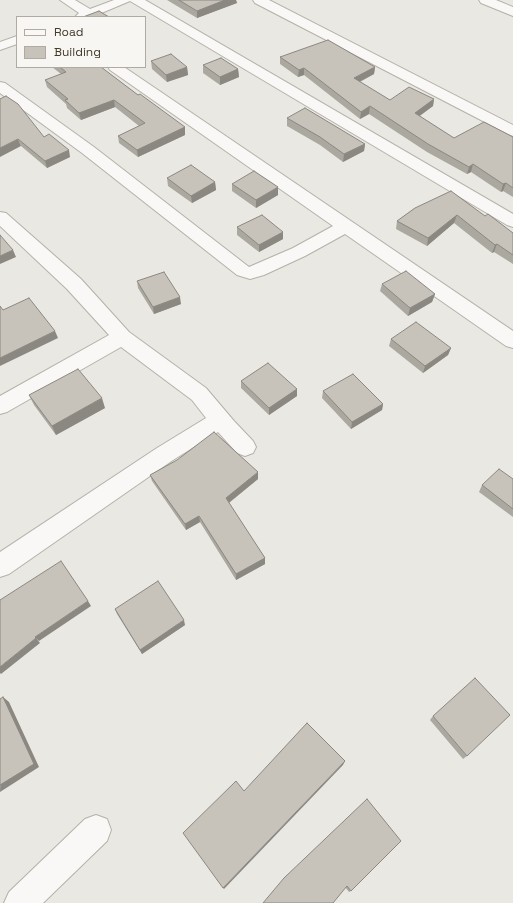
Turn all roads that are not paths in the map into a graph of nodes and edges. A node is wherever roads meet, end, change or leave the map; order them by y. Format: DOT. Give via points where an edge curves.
graph roads {
  1 [pos="66,0"];
  2 [pos="125,0"];
  3 [pos="136,0"];
  4 [pos="259,0"];
  5 [pos="485,0"];
  6 [pos="513,12"];
  7 [pos="85,16"];
  8 [pos="16,40"];
  9 [pos="0,46"];
  10 [pos="116,68"];
  11 [pos="0,86"];
  12 [pos="513,131"];
  13 [pos="0,217"];
  14 [pos="513,221"];
  15 [pos="346,226"];
  16 [pos="122,336"];
  17 [pos="513,341"];
  18 [pos="3,400"];
  19 [pos="220,420"];
  20 [pos="245,447"];
  21 [pos="0,566"];
  22 [pos="96,830"];
  23 [pos="20,903"];
  1 -- 7 [label="street"];
  2 -- 7 [label="street"];
  3 -- 14 [label="street"];
  4 -- 12 [label="street"];
  5 -- 6 [label="street"];
  8 -- 9 [label="street"];
  10 -- 15 [label="street"];
  11 -- 15 [label="street" via="88,150 243,271 258,271"];
  13 -- 16 [label="street" via="74,284"];
  15 -- 17 [label="street"];
  16 -- 18 [label="street"];
  16 -- 19 [label="street" via="200,394"];
  19 -- 20 [label="street"];
  19 -- 21 [label="street" via="165,454"];
  22 -- 23 [label="street"];
}
